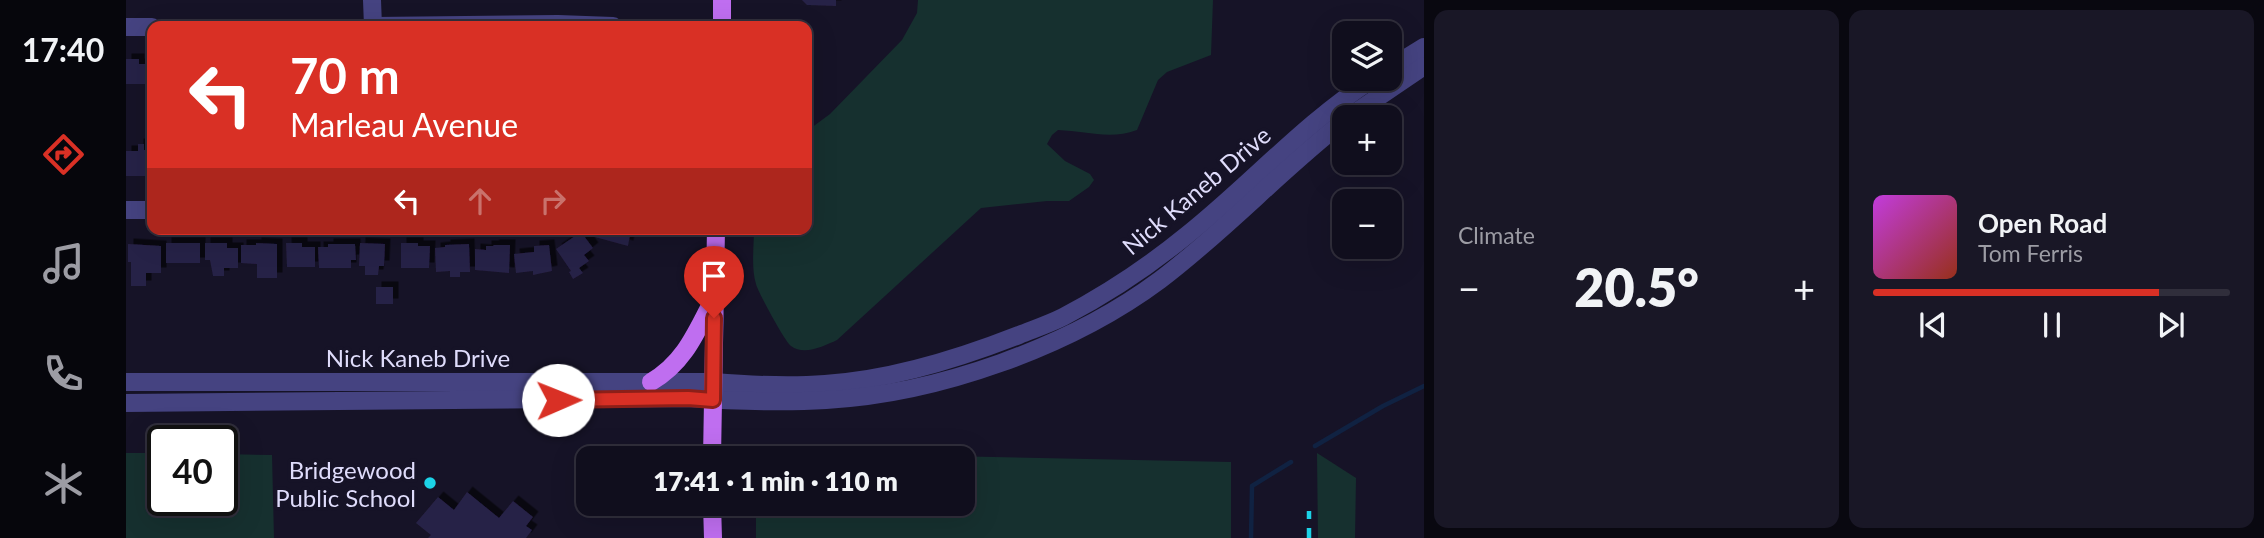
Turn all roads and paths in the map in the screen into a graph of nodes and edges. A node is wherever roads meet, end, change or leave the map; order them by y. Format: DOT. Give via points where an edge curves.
graph roads {
  1 [pos="372,0"];
  2 [pos="722,0"];
  3 [pos="373,21"];
  4 [pos="722,21"];
  5 [pos="126,27"];
  6 [pos="147,27"];
  7 [pos="1424,47"];
  8 [pos="1402,61"];
  9 [pos="1424,66"];
  10 [pos="1355,91"];
  11 [pos="1367,105"];
  12 [pos="1332,131"];
  13 [pos="126,210"];
  14 [pos="147,210"];
  15 [pos="716,235"];
  16 [pos="714,297"];
  17 [pos="126,382"];
  18 [pos="651,382"];
  19 [pos="713,391"];
  20 [pos="126,403"];
  21 [pos="712,446"];
  22 [pos="712,516"];
  23 [pos="713,538"];
  1 -- 3 [label="street"];
  2 -- 4 [label="main road"];
  5 -- 6 [label="street"];
  7 -- 8 [label="street"];
  9 -- 11 [label="street"];
  10 -- 19 [label="street, Nick Kaneb Drive" via="1187,235 1127,279 1062,317 997,344 883,376"];
  12 -- 19 [label="street, Nick Kaneb Drive" via="1211,240 1157,282 1027,354 957,378 887,393 827,400"];
  13 -- 14 [label="street"];
  15 -- 16 [label="main road"];
  16 -- 18 [label="main road" via="677,363"];
  16 -- 19 [label="main road"];
  17 -- 18 [label="street, Nick Kaneb Drive"];
  18 -- 19 [label="street, Nick Kaneb Drive"];
  19 -- 20 [label="street, Nick Kaneb Drive" via="688,398"];
  19 -- 21 [label="main road"];
  22 -- 23 [label="main road"];
}
